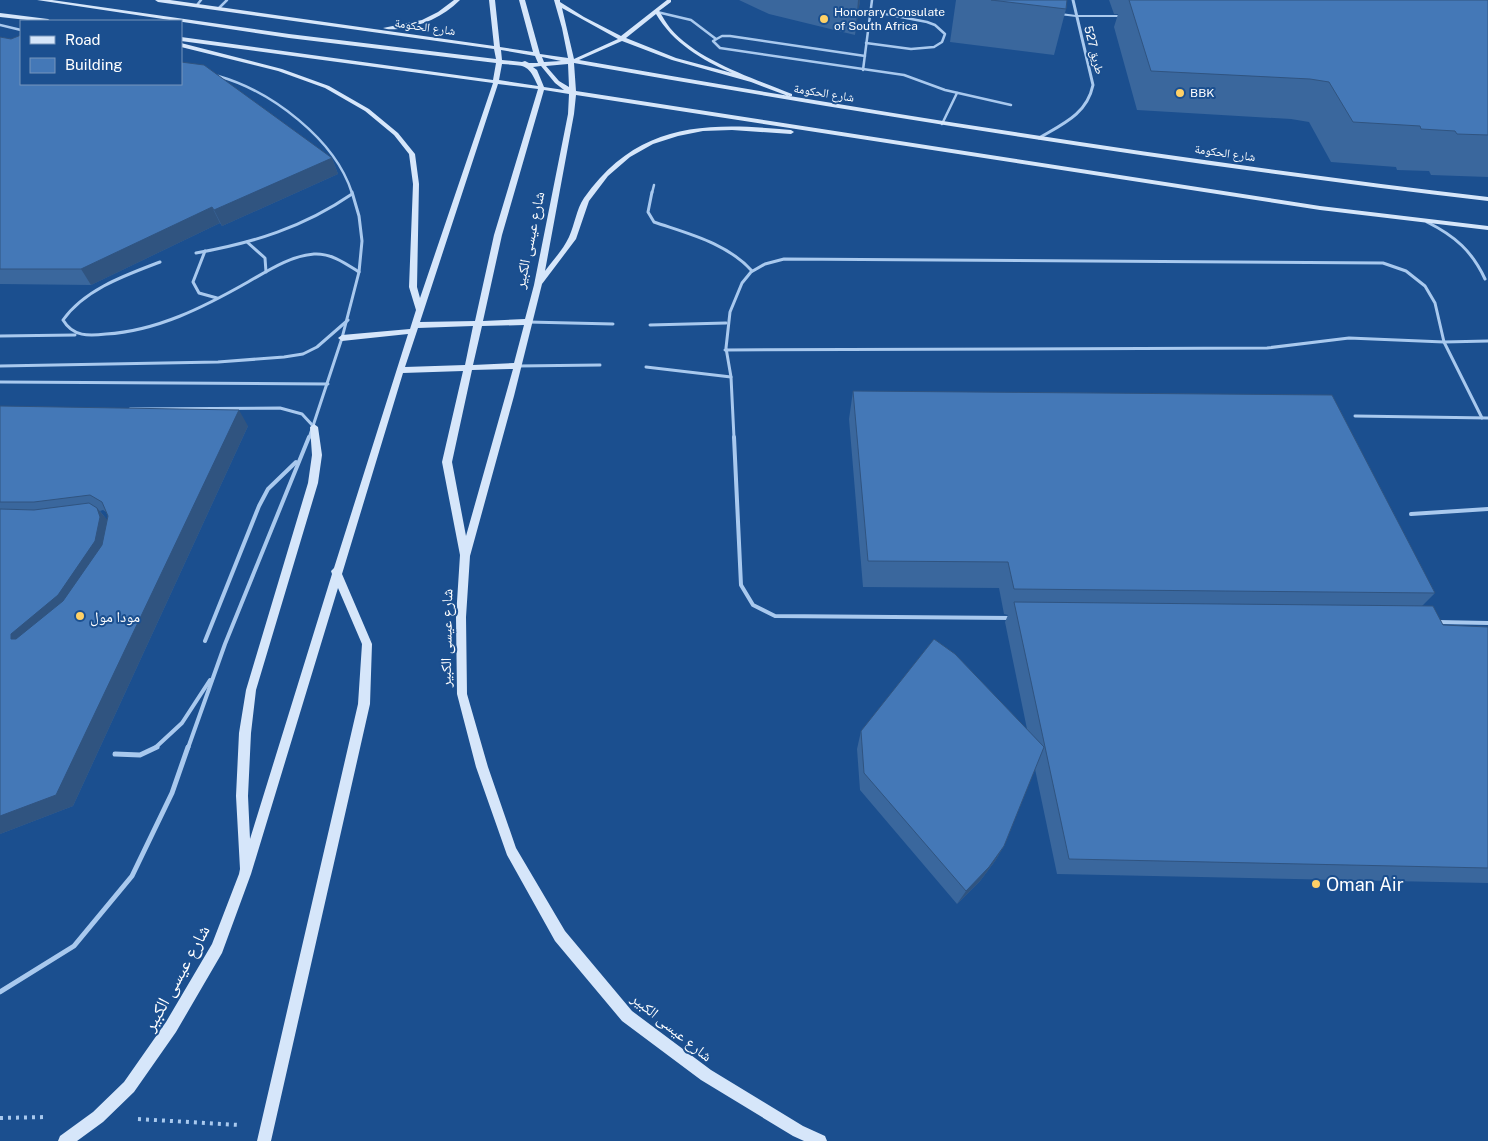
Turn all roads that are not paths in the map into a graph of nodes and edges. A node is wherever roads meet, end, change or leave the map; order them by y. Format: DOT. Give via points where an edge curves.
graph roads {
  1 [pos="40,0"];
  2 [pos="158,0"];
  3 [pos="227,0"];
  4 [pos="457,0"];
  5 [pos="492,0"];
  6 [pos="522,0"];
  7 [pos="669,0"];
  8 [pos="872,0"];
  9 [pos="1073,0"];
  10 [pos="557,2"];
  11 [pos="199,3"];
  12 [pos="219,8"];
  13 [pos="657,12"];
  14 [pos="870,12"];
  15 [pos="1047,12"];
  16 [pos="0,15"];
  17 [pos="1076,16"];
  18 [pos="1134,16"];
  19 [pos="40,20"];
  20 [pos="178,20"];
  21 [pos="182,21"];
  22 [pos="0,25"];
  23 [pos="20,30"];
  24 [pos="368,30"];
  25 [pos="716,38"];
  26 [pos="182,39"];
  27 [pos="620,40"];
  28 [pos="866,43"];
  29 [pos="182,44"];
  30 [pos="498,48"];
  31 [pos="536,55"];
  32 [pos="864,56"];
  33 [pos="571,62"];
  34 [pos="499,63"];
  35 [pos="541,64"];
  36 [pos="529,65"];
  37 [pos="863,70"];
  38 [pos="215,75"];
  39 [pos="751,80"];
  40 [pos="496,82"];
  41 [pos="542,88"];
  42 [pos="574,92"];
  43 [pos="956,93"];
  44 [pos="812,103"];
  45 [pos="1011,104"];
  46 [pos="942,124"];
  47 [pos="1039,138"];
  48 [pos="935,147"];
  49 [pos="654,185"];
  50 [pos="352,194"];
  51 [pos="1488,199"];
  52 [pos="1426,222"];
  53 [pos="1488,228"];
  54 [pos="247,242"];
  55 [pos="205,251"];
  56 [pos="196,253"];
  57 [pos="160,262"];
  58 [pos="752,271"];
  59 [pos="266,272"];
  60 [pos="359,272"];
  61 [pos="1485,279"];
  62 [pos="538,285"];
  63 [pos="217,298"];
  64 [pos="420,310"];
  65 [pos="348,320"];
  66 [pos="528,322"];
  67 [pos="478,323"];
  68 [pos="726,323"];
  69 [pos="613,324"];
  70 [pos="650,325"];
  71 [pos="414,328"];
  72 [pos="76,335"];
  73 [pos="0,336"];
  74 [pos="342,338"];
  75 [pos="1488,341"];
  76 [pos="1444,342"];
  77 [pos="725,350"];
  78 [pos="600,365"];
  79 [pos="0,366"];
  80 [pos="518,366"];
  81 [pos="646,366"];
  82 [pos="468,368"];
  83 [pos="400,370"];
  84 [pos="730,377"];
  85 [pos="0,382"];
  86 [pos="328,384"];
  87 [pos="120,408"];
  88 [pos="1356,416"];
  89 [pos="1482,418"];
  90 [pos="1488,418"];
  91 [pos="314,427"];
  92 [pos="298,460"];
  93 [pos="1488,509"];
  94 [pos="1411,514"];
  95 [pos="465,556"];
  96 [pos="336,571"];
  97 [pos="1012,618"];
  98 [pos="1428,622"];
  99 [pos="1488,623"];
  100 [pos="205,641"];
  101 [pos="214,674"];
  102 [pos="115,754"];
  103 [pos="245,874"];
  104 [pos="0,992"];
  105 [pos="65,1141"];
  106 [pos="264,1141"];
  107 [pos="820,1141"];
  1 -- 20 [label="main road"];
  2 -- 11 [label="main road, شارع الحكومة"];
  3 -- 12 [label="lane"];
  4 -- 24 [label="main road" via="441,14 411,26"];
  5 -- 30 [label="main road, شارع عيسى الكبير"];
  6 -- 31 [label="main road"];
  7 -- 13 [label="main road"];
  8 -- 14 [label="lane"];
  9 -- 17 [label="street, طريق 527"];
  10 -- 27 [label="main road"];
  10 -- 33 [label="main road, شارع عيسى الكبير"];
  11 -- 12 [label="main road, شارع الحكومة"];
  12 -- 24 [label="main road, شارع الحكومة"];
  13 -- 25 [label="lane" via="691,20"];
  13 -- 27 [label="main road"];
  13 -- 39 [label="main road" via="669,30 690,48"];
  14 -- 28 [label="lane"];
  14 -- 28 [label="lane" via="935,26 945,34 935,47 926,49"];
  15 -- 17 [label="street"];
  16 -- 19 [label="main road"];
  17 -- 18 [label="street"];
  17 -- 47 [label="street, طريق 527" via="1093,84 1092,97 1085,109"];
  21 -- 34 [label="main road"];
  22 -- 23 [label="lane"];
  24 -- 30 [label="main road, شارع الحكومة"];
  25 -- 32 [label="lane" via="738,37"];
  25 -- 37 [label="lane" via="713,42 720,48"];
  26 -- 40 [label="main road"];
  27 -- 33 [label="main road"];
  27 -- 39 [label="main road" via="693,66"];
  28 -- 32 [label="lane"];
  29 -- 64 [label="main road" via="280,70 327,87 367,110 396,134 412,154 416,184 413,287"];
  30 -- 31 [label="main road, شارع الحكومة"];
  30 -- 34 [label="main road, شارع عيسى الكبير"];
  30 -- 36 [label="main road"];
  31 -- 33 [label="main road, شارع الحكومة"];
  31 -- 35 [label="main road"];
  32 -- 37 [label="lane"];
  33 -- 35 [label="main road"];
  33 -- 42 [label="main road, شارع عيسى الكبير"];
  33 -- 44 [label="main road, شارع الحكومة"];
  34 -- 36 [label="main road"];
  34 -- 40 [label="main road, شارع عيسى الكبير"];
  35 -- 36 [label="main road"];
  35 -- 42 [label="main road" via="550,76"];
  36 -- 41 [label="main road"];
  37 -- 43 [label="lane" via="904,75"];
  38 -- 50 [label="lane" via="281,105 333,154"];
  39 -- 44 [label="main road"];
  40 -- 41 [label="main road"];
  40 -- 64 [label="main road, شارع عيسى الكبير"];
  41 -- 42 [label="main road"];
  41 -- 67 [label="main road" via="500,227"];
  42 -- 48 [label="main road"];
  42 -- 62 [label="main road, شارع عيسى الكبير"];
  43 -- 45 [label="lane"];
  43 -- 46 [label="lane"];
  44 -- 46 [label="main road, شارع الحكومة"];
  46 -- 47 [label="main road, شارع الحكومة"];
  47 -- 51 [label="main road, شارع الحكومة" via="1336,181"];
  48 -- 52 [label="main road"];
  48 -- 62 [label="main road" via="740,126 688,131 648,143 602,177 585,202 572,240"];
  49 -- 58 [label="lane" via="648,212 654,222 721,246"];
  50 -- 54 [label="lane" via="294,229"];
  50 -- 60 [label="lane" via="362,241"];
  52 -- 53 [label="main road"];
  52 -- 61 [label="lane" via="1457,238 1468,248"];
  54 -- 55 [label="lane"];
  54 -- 59 [label="lane" via="266,257"];
  55 -- 56 [label="lane"];
  55 -- 63 [label="lane" via="193,282 199,294"];
  57 -- 72 [label="lane" via="130,274 72,307 63,320"];
  58 -- 68 [label="lane" via="743,280"];
  58 -- 76 [label="lane" via="784,259 1383,263 1406,270 1425,286 1436,303"];
  59 -- 60 [label="lane" via="312,254 335,257"];
  59 -- 63 [label="lane"];
  60 -- 65 [label="lane"];
  62 -- 66 [label="main road, شارع عيسى الكبير"];
  63 -- 72 [label="lane" via="152,328 116,334"];
  64 -- 71 [label="main road, شارع عيسى الكبير"];
  65 -- 74 [label="lane"];
  65 -- 79 [label="lane" via="317,347 303,354 284,357 218,362"];
  66 -- 67 [label="main road"];
  66 -- 69 [label="lane"];
  66 -- 80 [label="main road, شارع عيسى الكبير"];
  67 -- 71 [label="main road"];
  67 -- 82 [label="main road"];
  68 -- 70 [label="lane"];
  68 -- 77 [label="lane"];
  71 -- 74 [label="main road"];
  71 -- 83 [label="main road, شارع عيسى الكبير"];
  72 -- 73 [label="lane"];
  74 -- 86 [label="lane"];
  75 -- 76 [label="lane"];
  76 -- 77 [label="lane" via="1349,338 1267,348"];
  76 -- 89 [label="lane"];
  77 -- 84 [label="lane"];
  78 -- 80 [label="lane"];
  80 -- 82 [label="main road"];
  80 -- 95 [label="main road, شارع عيسى الكبير"];
  81 -- 84 [label="lane"];
  82 -- 83 [label="main road"];
  82 -- 95 [label="main road" via="448,462"];
  83 -- 96 [label="main road, شارع عيسى الكبير"];
  84 -- 97 [label="lane" via="741,585 753,605 775,616"];
  85 -- 86 [label="lane"];
  86 -- 91 [label="lane"];
  87 -- 91 [label="lane" via="280,408 302,414"];
  88 -- 89 [label="lane"];
  89 -- 90 [label="lane"];
  91 -- 92 [label="lane"];
  91 -- 103 [label="main road" via="317,455 313,483 251,690 242,796"];
  92 -- 100 [label="lane" via="268,489 259,506"];
  92 -- 101 [label="lane"];
  93 -- 94 [label="lane"];
  95 -- 107 [label="main road, شارع عيسى الكبير" via="461,617 462,694 482,767 511,851 560,936 627,1016 706,1075 798,1132"];
  96 -- 103 [label="main road, شارع عيسى الكبير"];
  96 -- 106 [label="main road" via="367,644 364,704"];
  98 -- 99 [label="lane"];
  101 -- 102 [label="lane" via="176,730 162,744 142,754"];
  101 -- 104 [label="lane" via="172,793 132,876 74,946"];
  103 -- 105 [label="main road, شارع عيسى الكبير" via="217,948 171,1027 128,1087 98,1117"];
}
